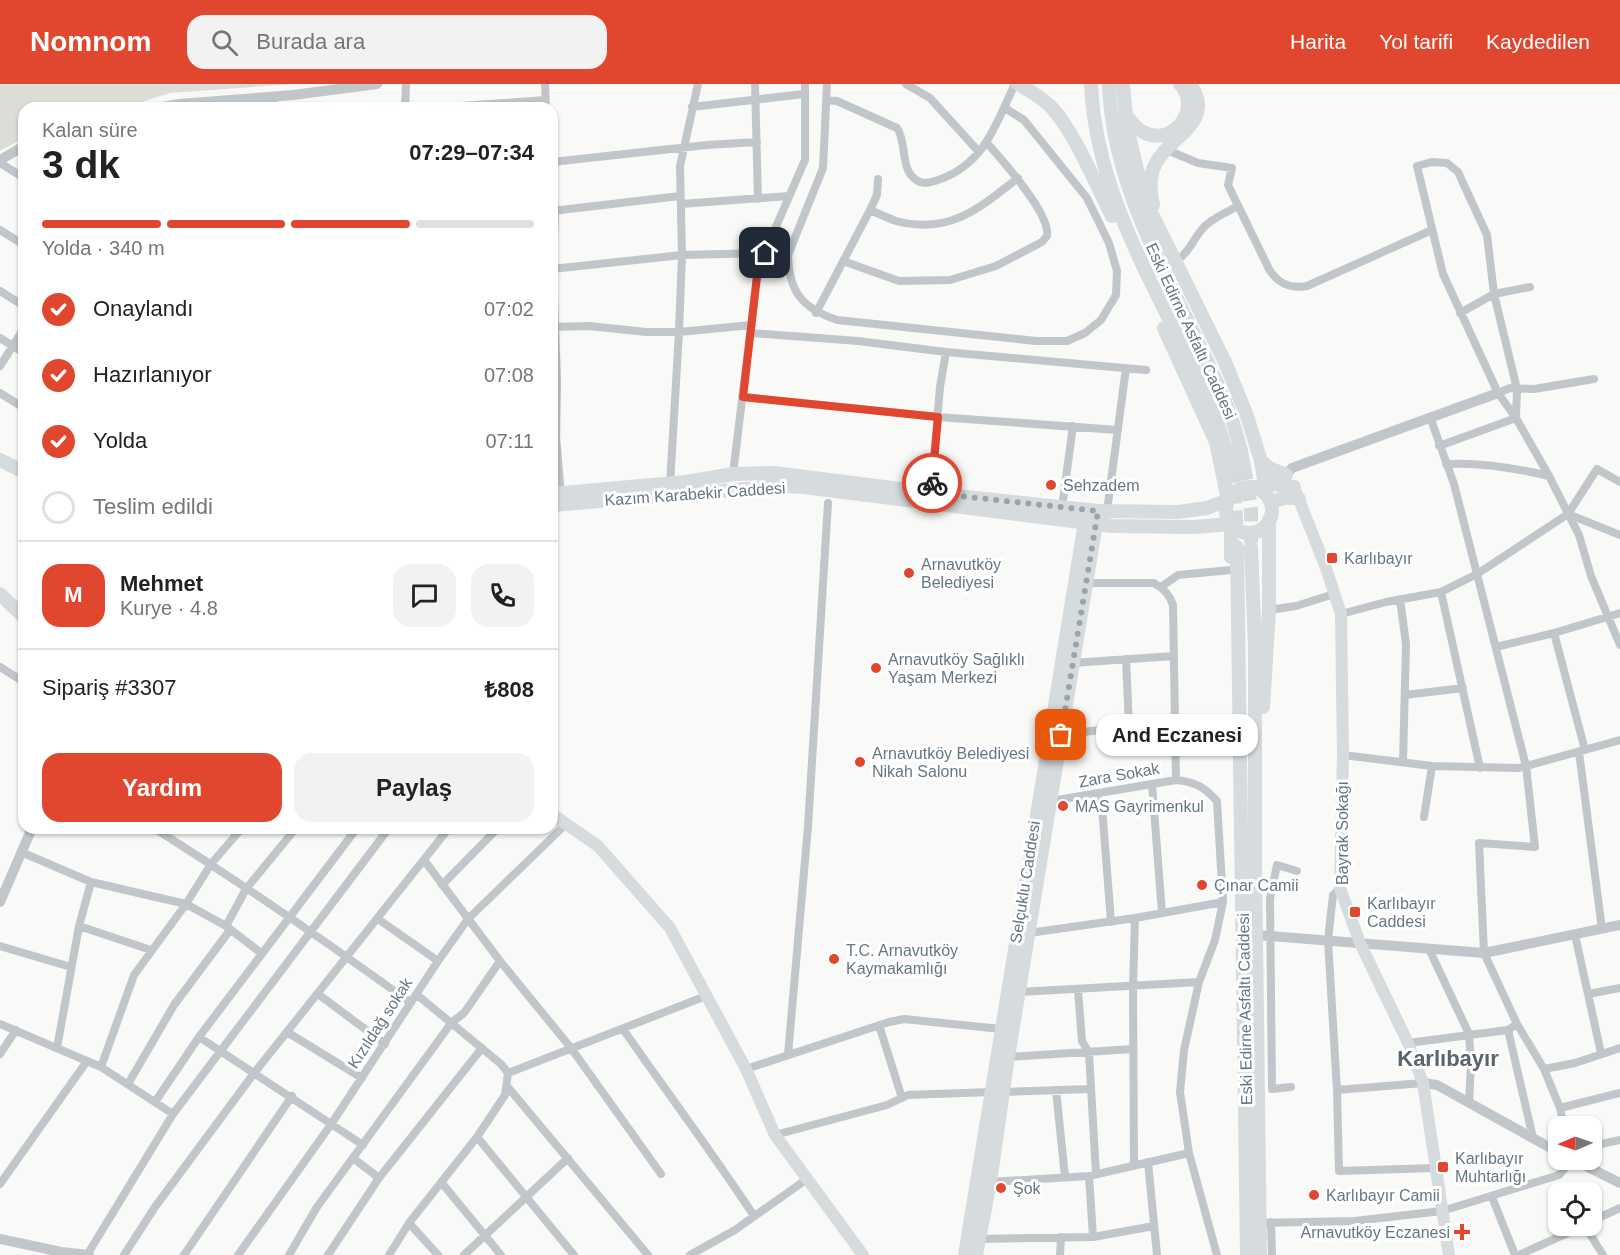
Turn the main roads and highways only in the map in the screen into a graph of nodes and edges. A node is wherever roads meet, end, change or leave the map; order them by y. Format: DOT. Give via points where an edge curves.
graph roads {
  1 [pos="1017,84"];
  2 [pos="1180,84"];
  3 [pos="1190,84"];
  4 [pos="1091,86"];
  5 [pos="1116,86"];
  6 [pos="1126,115"];
  7 [pos="1156,222"];
  8 [pos="1131,242"];
  9 [pos="1147,275"];
  10 [pos="0,460"];
  11 [pos="1261,460"];
  12 [pos="18,469"];
  13 [pos="1286,475"];
  14 [pos="832,491"];
  15 [pos="1264,493"];
  16 [pos="1297,493"];
  17 [pos="558,494"];
  18 [pos="1227,500"];
  19 [pos="558,505"];
  20 [pos="1094,516"];
  21 [pos="1269,520"];
  22 [pos="1231,524"];
  23 [pos="0,594"];
  24 [pos="18,611"];
  25 [pos="1052,754"];
  26 [pos="1241,763"];
  27 [pos="1256,783"];
  28 [pos="558,818"];
  29 [pos="1023,933"];
  30 [pos="997,1092"];
  31 [pos="1248,1237"];
  32 [pos="863,1255"];
  33 [pos="965,1255"];
  34 [pos="976,1255"];
  35 [pos="1239,1255"];
  36 [pos="1247,1255"];
  37 [pos="1260,1255"];
  38 [pos="1448,1255"];
  1 -- 8 [label="main road" via="1052,108 1063,123 1113,218"];
  2 -- 6 [label="main road" via="1188,99 1188,111 1182,125 1172,132 1146,134"];
  3 -- 7 [label="main road" via="1197,101 1196,115 1186,132 1156,162 1151,179"];
  4 -- 8 [label="main road" via="1108,182"];
  5 -- 6 [label="main road"];
  5 -- 9 [label="main road, Eski Edirne Asfaltı Caddesi" via="1111,119 1133,204 1222,392 1237,432 1238,467"];
  6 -- 7 [label="main road" via="1136,171"];
  7 -- 11 [label="main road" via="1225,362"];
  8 -- 9 [label="main road, Eski Edirne Asfaltı Caddesi"];
  9 -- 18 [label="main road" via="1161,322 1216,442"];
  10 -- 12 [label="main road"];
  11 -- 13 [label="main road"];
  11 -- 15 [label="main road"];
  13 -- 16 [label="main road, Bayrak Sokağı"];
  14 -- 17 [label="main road, Kazım Karabekir Caddesi" via="774,473"];
  14 -- 19 [label="main road, Kazım Karabekir Caddesi" via="760,487"];
  14 -- 20 [label="main road, Kazım Karabekir Caddesi"];
  14 -- 20 [label="main road, Kazım Karabekir Caddesi" via="931,493 1062,507"];
  15 -- 16 [label="main road"];
  15 -- 16 [label="main road" via="1277,500"];
  15 -- 18 [label="main road" via="1238,489"];
  15 -- 21 [label="main road"];
  16 -- 38 [label="main road, Bayrak Sokağı" via="1341,614 1340,888 1360,943 1423,1083"];
  18 -- 20 [label="main road, Kazım Karabekir Caddesi" via="1207,508 1178,512"];
  18 -- 22 [label="main road" via="1226,513"];
  20 -- 22 [label="main road, Kazım Karabekir Caddesi" via="1136,528"];
  20 -- 25 [label="main road, Selçuklu Caddesi"];
  20 -- 25 [label="main road, Selçuklu Caddesi" via="1061,735"];
  21 -- 22 [label="main road" via="1254,532 1241,531"];
  21 -- 27 [label="main road" via="1269,610"];
  22 -- 26 [label="main road" via="1233,723"];
  23 -- 24 [label="main road"];
  25 -- 29 [label="main road, Selçuklu Caddesi"];
  25 -- 29 [label="main road, Selçuklu Caddesi" via="1051,801"];
  26 -- 27 [label="main road, Eski Edirne Asfaltı Caddesi" via="1244,547 1255,647"];
  26 -- 31 [label="main road, Eski Edirne Asfaltı Caddesi"];
  27 -- 37 [label="main road, Eski Edirne Asfaltı Caddesi" via="1256,935 1265,1222"];
  28 -- 32 [label="main road" via="598,846 670,928 746,1069 775,1135"];
  29 -- 30 [label="main road, Selçuklu Caddesi" via="1001,1029"];
  29 -- 30 [label="main road, Selçuklu Caddesi" via="1019,992 1008,1058"];
  30 -- 33 [label="main road, Selçuklu Caddesi"];
  30 -- 34 [label="main road, Selçuklu Caddesi" via="990,1182"];
  31 -- 35 [label="main road"];
  31 -- 36 [label="main road, Eski Edirne Asfaltı Caddesi"];
}
